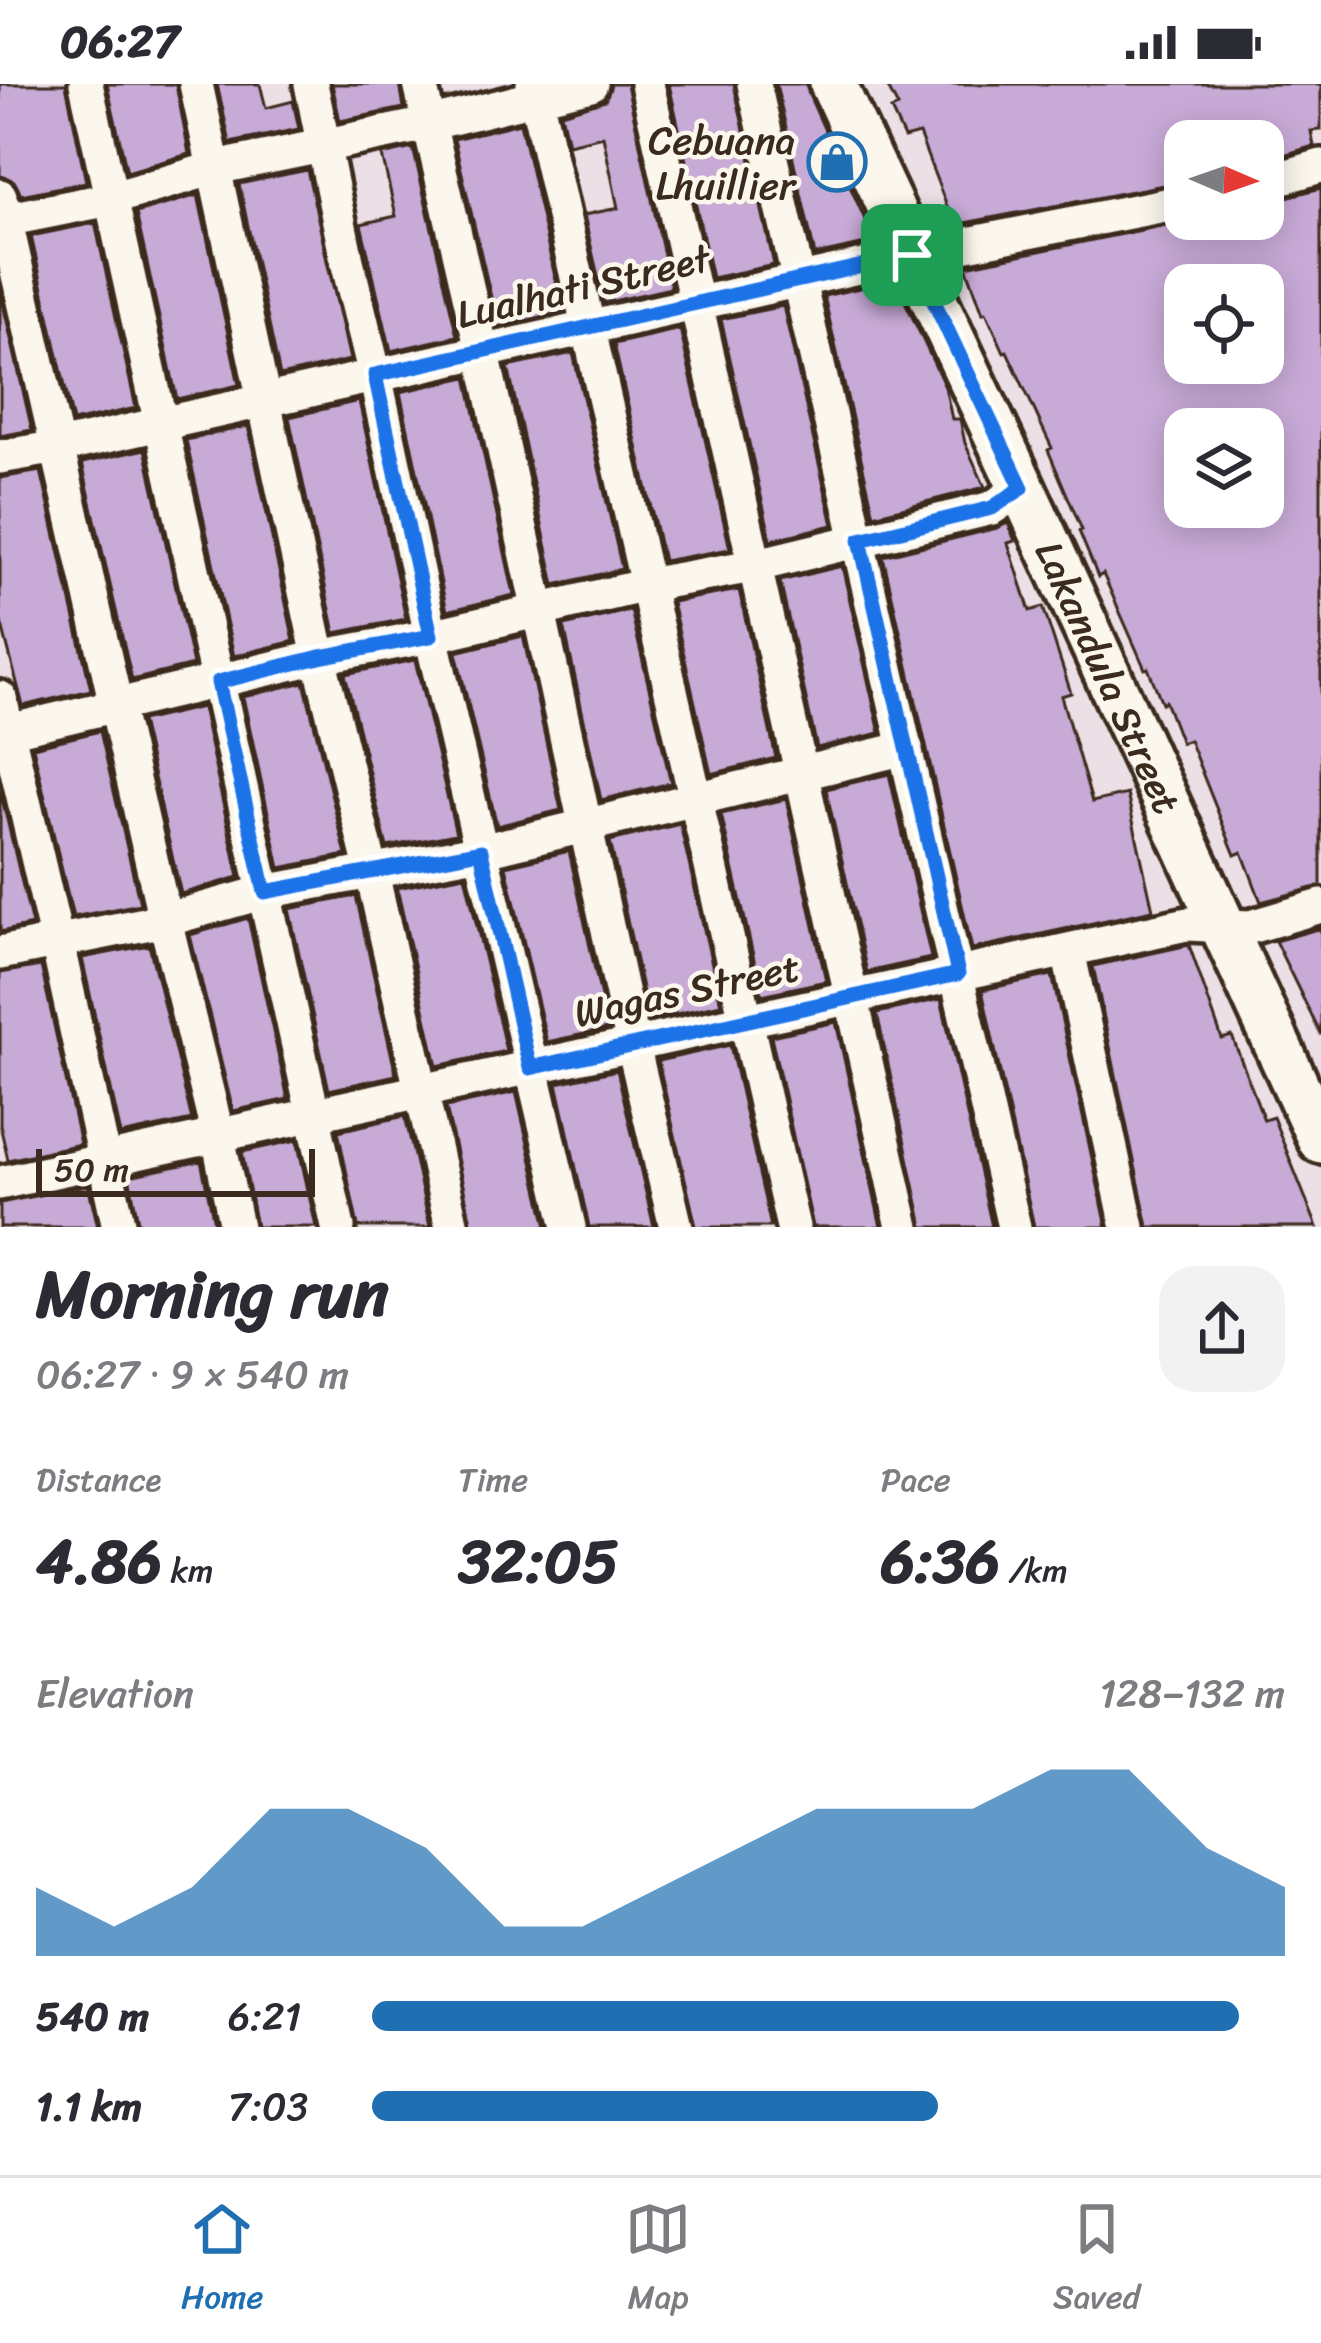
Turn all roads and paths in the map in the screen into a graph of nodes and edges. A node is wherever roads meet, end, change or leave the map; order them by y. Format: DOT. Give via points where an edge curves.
graph roads {
  1 [pos="86,84"];
  2 [pos="196,84"];
  3 [pos="311,84"];
  4 [pos="420,84"];
  5 [pos="591,84"];
  6 [pos="647,84"];
  7 [pos="754,84"];
  8 [pos="833,84"];
  9 [pos="534,90"];
  10 [pos="428,124"];
  11 [pos="326,146"];
  12 [pos="1321,166"];
  13 [pos="215,168"];
  14 [pos="1284,177"];
  15 [pos="110,199"];
  16 [pos="1164,205"];
  17 [pos="2,212"];
  18 [pos="912,255"];
  19 [pos="801,280"];
  20 [pos="696,303"];
  21 [pos="589,327"];
  22 [pos="482,352"];
  23 [pos="375,375"];
  24 [pos="263,401"];
  25 [pos="160,424"];
  26 [pos="58,448"];
  27 [pos="0,458"];
  28 [pos="1022,488"];
  29 [pos="860,540"];
  30 [pos="754,566"];
  31 [pos="647,585"];
  32 [pos="537,613"];
  33 [pos="431,636"];
  34 [pos="320,657"];
  35 [pos="218,682"];
  36 [pos="0,698"];
  37 [pos="118,705"];
  38 [pos="4,732"];
  39 [pos="906,748"];
  40 [pos="802,774"];
  41 [pos="695,800"];
  42 [pos="587,826"];
  43 [pos="481,851"];
  44 [pos="372,873"];
  45 [pos="265,892"];
  46 [pos="1321,905"];
  47 [pos="165,920"];
  48 [pos="1222,927"];
  49 [pos="57,942"];
  50 [pos="1068,951"];
  51 [pos="0,953"];
  52 [pos="958,974"];
  53 [pos="850,997"];
  54 [pos="746,1021"];
  55 [pos="634,1045"];
  56 [pos="530,1068"];
  57 [pos="423,1092"];
  58 [pos="314,1115"];
  59 [pos="218,1136"];
  60 [pos="1321,1140"];
  61 [pos="104,1160"];
  62 [pos="0,1183"];
  63 [pos="118,1227"];
  64 [pos="236,1227"];
  65 [pos="338,1227"];
  66 [pos="452,1227"];
  67 [pos="569,1227"];
  68 [pos="676,1227"];
  69 [pos="793,1227"];
  70 [pos="904,1227"];
  71 [pos="1015,1227"];
  72 [pos="1128,1227"];
  1 -- 15 [label="street"];
  2 -- 13 [label="street"];
  3 -- 11 [label="street"];
  4 -- 10 [label="street"];
  5 -- 9 [label="street"];
  6 -- 20 [label="street"];
  7 -- 19 [label="street"];
  8 -- 18 [label="street, Lakandula Street"];
  9 -- 10 [label="street"];
  9 -- 21 [label="street"];
  10 -- 11 [label="street"];
  10 -- 22 [label="street"];
  11 -- 13 [label="street"];
  11 -- 23 [label="street"];
  12 -- 14 [label="street"];
  13 -- 15 [label="street"];
  13 -- 24 [label="street"];
  15 -- 17 [label="street"];
  15 -- 25 [label="street"];
  16 -- 18 [label="street, Lualhati Street"];
  17 -- 26 [label="street"];
  18 -- 19 [label="street, Lualhati Street"];
  18 -- 28 [label="street, Lakandula Street"];
  19 -- 20 [label="street, Lualhati Street"];
  19 -- 29 [label="street"];
  20 -- 21 [label="street, Lualhati Street"];
  20 -- 30 [label="street"];
  21 -- 22 [label="street, Lualhati Street"];
  21 -- 31 [label="street"];
  22 -- 23 [label="street, Lualhati Street"];
  22 -- 32 [label="street"];
  23 -- 24 [label="street, Lualhati Street"];
  23 -- 33 [label="street"];
  24 -- 25 [label="street, Lualhati Street"];
  24 -- 34 [label="street"];
  25 -- 26 [label="street, Lualhati Street"];
  25 -- 35 [label="street"];
  26 -- 27 [label="street, Lualhati Street"];
  26 -- 37 [label="street"];
  28 -- 29 [label="street" via="992,508"];
  28 -- 48 [label="street, Lakandula Street"];
  29 -- 30 [label="street"];
  29 -- 39 [label="street"];
  30 -- 31 [label="street"];
  30 -- 40 [label="street"];
  31 -- 32 [label="street"];
  31 -- 41 [label="street"];
  32 -- 33 [label="street"];
  32 -- 42 [label="street"];
  33 -- 34 [label="street"];
  33 -- 43 [label="street"];
  34 -- 35 [label="street"];
  34 -- 44 [label="street"];
  35 -- 37 [label="street"];
  35 -- 45 [label="street"];
  36 -- 38 [label="street"];
  37 -- 38 [label="street"];
  37 -- 47 [label="street"];
  38 -- 49 [label="street"];
  39 -- 40 [label="street"];
  39 -- 52 [label="street"];
  40 -- 41 [label="street"];
  40 -- 53 [label="street"];
  41 -- 42 [label="street"];
  41 -- 54 [label="street"];
  42 -- 43 [label="street"];
  42 -- 55 [label="street"];
  43 -- 44 [label="street"];
  43 -- 56 [label="street"];
  44 -- 45 [label="street"];
  44 -- 57 [label="street"];
  45 -- 47 [label="street"];
  45 -- 58 [label="street"];
  46 -- 48 [label="street, Wagas Street" via="1250,927"];
  47 -- 49 [label="street"];
  47 -- 59 [label="street"];
  48 -- 50 [label="street, Wagas Street" via="1186,924"];
  48 -- 60 [label="street, Lakandula Street"];
  49 -- 51 [label="street"];
  49 -- 61 [label="street"];
  50 -- 52 [label="street, Wagas Street"];
  50 -- 72 [label="street"];
  52 -- 53 [label="street, Wagas Street"];
  52 -- 71 [label="street"];
  53 -- 54 [label="street, Wagas Street"];
  53 -- 70 [label="street"];
  54 -- 55 [label="street, Wagas Street"];
  54 -- 69 [label="street"];
  55 -- 56 [label="street, Wagas Street"];
  55 -- 68 [label="street"];
  56 -- 57 [label="street, Wagas Street"];
  56 -- 67 [label="street"];
  57 -- 58 [label="street, Wagas Street"];
  57 -- 66 [label="street"];
  58 -- 59 [label="street, Wagas Street"];
  58 -- 65 [label="street"];
  59 -- 61 [label="street, Wagas Street"];
  59 -- 64 [label="street"];
  61 -- 62 [label="street, Wagas Street"];
  61 -- 63 [label="street"];
}
